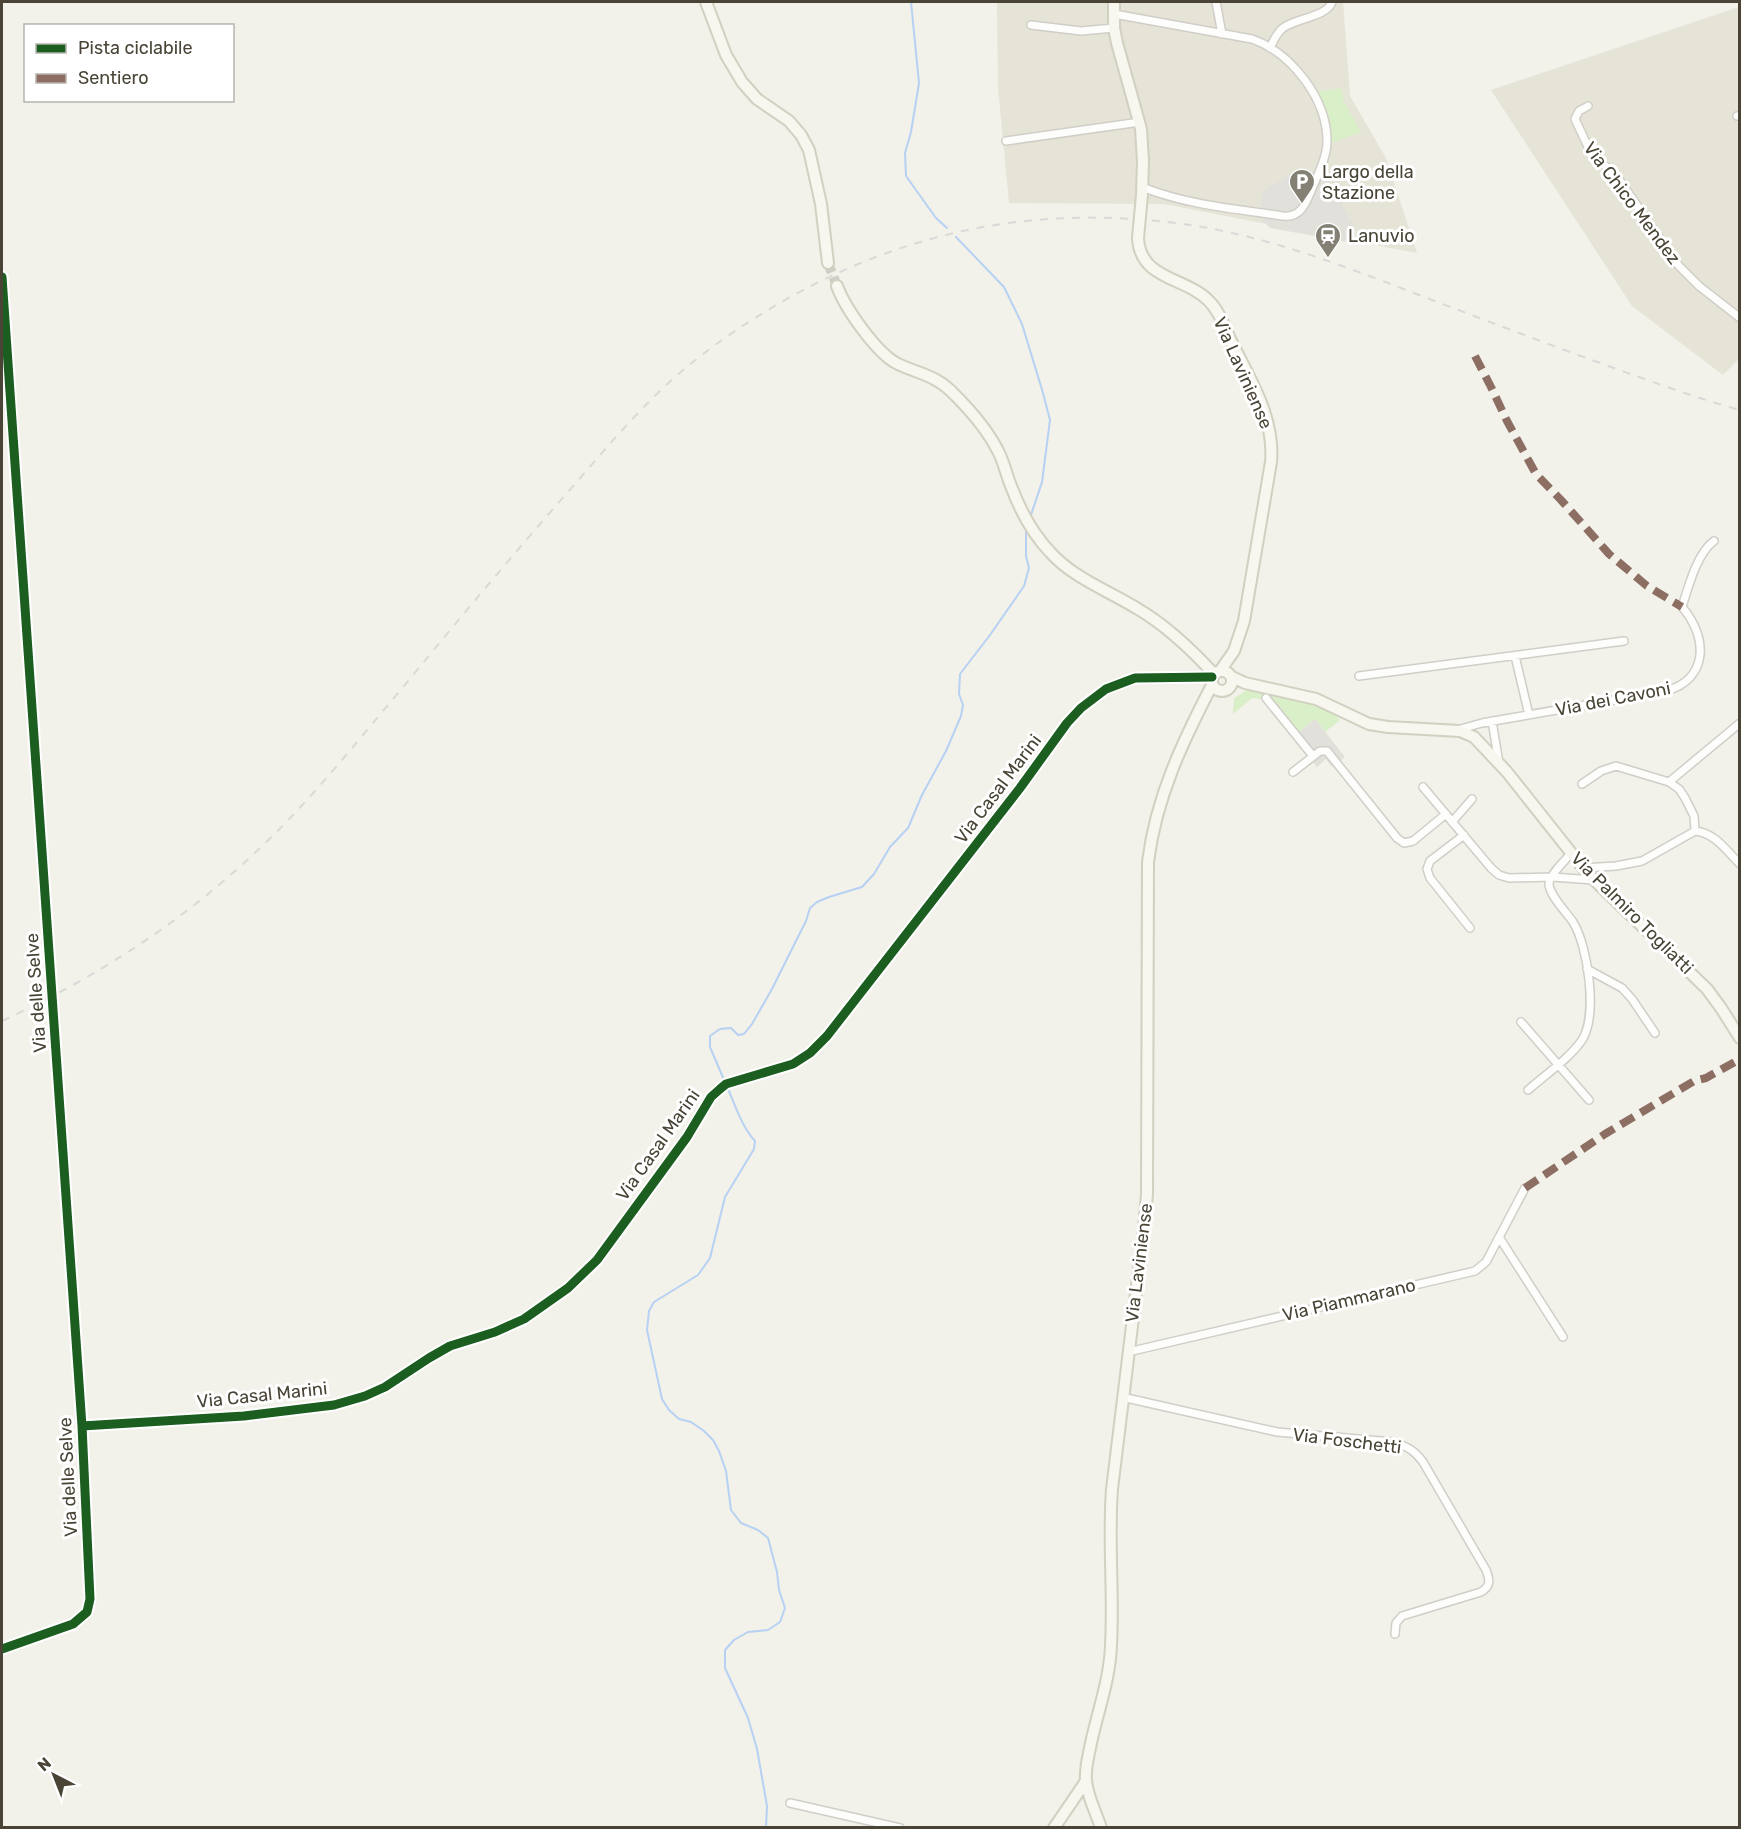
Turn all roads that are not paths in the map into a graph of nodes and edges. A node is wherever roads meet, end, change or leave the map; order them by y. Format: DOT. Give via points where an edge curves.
graph roads {
  1 [pos="706,2"];
  2 [pos="1114,2"];
  3 [pos="1216,2"];
  4 [pos="1332,2"];
  5 [pos="1114,14"];
  6 [pos="1031,25"];
  7 [pos="1114,28"];
  8 [pos="1222,33"];
  9 [pos="1270,48"];
  10 [pos="1588,106"];
  11 [pos="1140,122"];
  12 [pos="1006,141"];
  13 [pos="1142,191"];
  14 [pos="828,263"];
  15 [pos="2,277"];
  16 [pos="837,286"];
  17 [pos="1740,318"];
  18 [pos="1714,541"];
  19 [pos="1624,641"];
  20 [pos="1515,656"];
  21 [pos="1359,676"];
  22 [pos="1221,679"];
  23 [pos="1266,698"];
  24 [pos="1529,715"];
  25 [pos="1492,721"];
  26 [pos="1740,723"];
  27 [pos="1457,730"];
  28 [pos="1313,756"];
  29 [pos="1499,763"];
  30 [pos="1293,772"];
  31 [pos="1669,782"];
  32 [pos="1582,784"];
  33 [pos="1423,787"];
  34 [pos="1472,799"];
  35 [pos="1446,814"];
  36 [pos="1452,822"];
  37 [pos="1695,831"];
  38 [pos="1464,835"];
  39 [pos="1571,854"];
  40 [pos="1740,864"];
  41 [pos="1583,868"];
  42 [pos="1552,877"];
  43 [pos="1594,880"];
  44 [pos="1470,928"];
  45 [pos="1587,969"];
  46 [pos="1521,1022"];
  47 [pos="1655,1033"];
  48 [pos="1739,1038"];
  49 [pos="1558,1064"];
  50 [pos="1528,1090"];
  51 [pos="1589,1100"];
  52 [pos="1525,1188"];
  53 [pos="1499,1237"];
  54 [pos="1563,1336"];
  55 [pos="1128,1352"];
  56 [pos="1122,1397"];
  57 [pos="82,1426"];
  58 [pos="1395,1634"];
  59 [pos="2,1649"];
  60 [pos="1086,1781"];
  61 [pos="790,1803"];
  62 [pos="900,1827"];
  63 [pos="1054,1827"];
  64 [pos="1101,1827"];
  1 -- 14 [label="street" via="726,55 742,82 757,99 789,121 809,150"];
  2 -- 5 [label="street"];
  3 -- 8 [label="street"];
  4 -- 9 [label="street" via="1327,9 1284,28"];
  5 -- 7 [label="street"];
  5 -- 8 [label="street"];
  6 -- 7 [label="street" via="1076,31"];
  7 -- 11 [label="street"];
  8 -- 9 [label="street" via="1252,39"];
  9 -- 13 [label="street" via="1315,94 1324,120 1327,143 1323,162 1300,212 1289,217"];
  10 -- 17 [label="street, Via Chico Mendez" via="1575,119 1590,151 1618,178 1688,275"];
  11 -- 12 [label="street"];
  11 -- 13 [label="street"];
  13 -- 22 [label="street, Via Laviniense, bridge" via="1140,253 1152,268 1198,292 1212,304 1254,388 1272,444 1245,616"];
  15 -- 57 [label="street, Via delle Selve"];
  16 -- 22 [label="street" via="854,317 887,357 946,387 987,435 1001,457 1027,521 1054,557 1159,623"];
  18 -- 24 [label="street, Via dei Cavoni" via="1698,564 1682,607 1695,629 1700,653 1697,670 1690,679 1666,692"];
  19 -- 20 [label="street"];
  20 -- 21 [label="street"];
  20 -- 24 [label="street"];
  22 -- 27 [label="street, Via Palmiro Togliatti" via="1316,699 1369,724"];
  22 -- 55 [label="street, Via Laviniense" via="1203,702 1183,740 1164,790 1149,851 1147,1194"];
  22 -- 57 [label="street, Via Casal Marini" via="1132,679 1106,689 1081,708 831,1032 796,1062 726,1084 717,1091 606,1249 574,1283 536,1312 506,1328 445,1349 385,1387 340,1404 259,1414"];
  23 -- 28 [label="street"];
  24 -- 25 [label="street, Via dei Cavoni"];
  25 -- 27 [label="street, Via dei Cavoni"];
  25 -- 29 [label="street, Via Palmiro Togliatti"];
  26 -- 31 [label="street"];
  27 -- 29 [label="street, Via Palmiro Togliatti" via="1476,738"];
  28 -- 30 [label="street"];
  28 -- 35 [label="street" via="1322,750 1331,754 1402,842 1413,840"];
  29 -- 39 [label="street, Via Palmiro Togliatti"];
  31 -- 32 [label="street" via="1616,766"];
  31 -- 37 [label="street" via="1685,798 1694,816"];
  33 -- 35 [label="street"];
  34 -- 36 [label="street"];
  35 -- 36 [label="street"];
  36 -- 38 [label="street"];
  37 -- 40 [label="street" via="1713,836"];
  37 -- 41 [label="street" via="1637,862"];
  38 -- 42 [label="street" via="1499,875"];
  38 -- 44 [label="street" via="1430,861 1427,869"];
  39 -- 41 [label="street, Via Palmiro Togliatti"];
  39 -- 42 [label="street"];
  41 -- 43 [label="street, Via Palmiro Togliatti"];
  42 -- 43 [label="street"];
  42 -- 45 [label="street" via="1550,888 1577,930"];
  43 -- 48 [label="street, Via Palmiro Togliatti" via="1696,977"];
  45 -- 47 [label="street" via="1622,988"];
  45 -- 49 [label="street" via="1587,1030"];
  46 -- 49 [label="street"];
  49 -- 50 [label="street"];
  49 -- 51 [label="street"];
  52 -- 53 [label="street, Via Piammarano"];
  53 -- 54 [label="street"];
  53 -- 55 [label="street, Via Piammarano" via="1486,1262 1472,1272"];
  55 -- 56 [label="street, Via Laviniense"];
  56 -- 58 [label="street, Via Foschetti" via="1277,1432 1393,1442 1415,1452 1486,1570 1489,1583 1481,1592 1402,1616 1396,1623"];
  56 -- 60 [label="street, Via Laviniense" via="1111,1507 1110,1663"];
  57 -- 59 [label="street, Via delle Selve" via="89,1608 66,1628"];
  60 -- 63 [label="street"];
  60 -- 64 [label="street, Via Laviniense"];
  61 -- 62 [label="street"];
}
